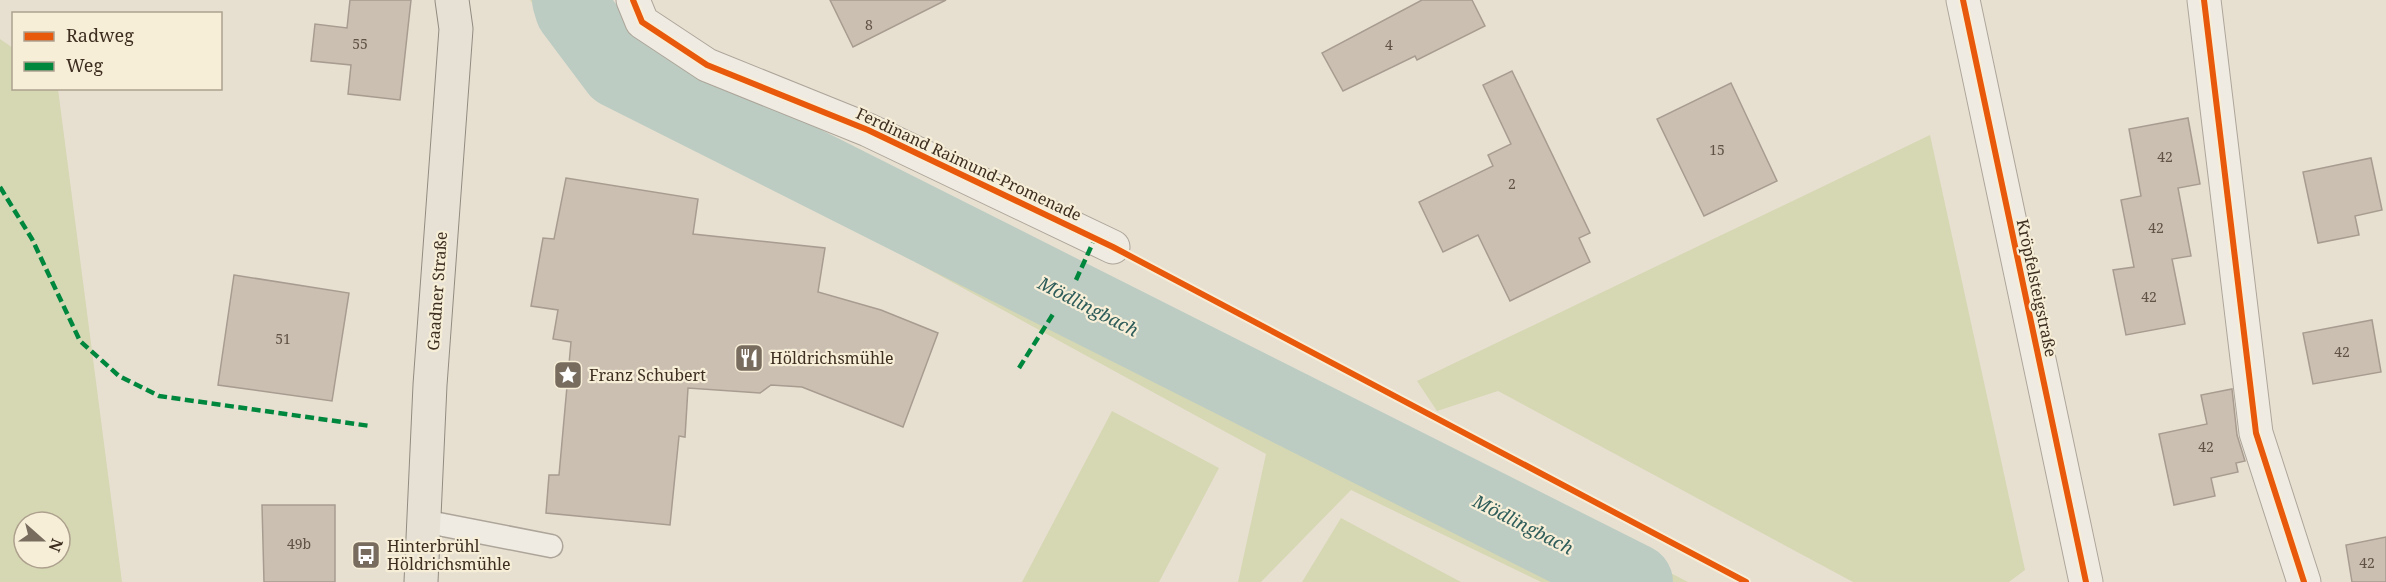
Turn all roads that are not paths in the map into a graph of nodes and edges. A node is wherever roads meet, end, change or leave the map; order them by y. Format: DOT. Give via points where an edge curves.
graph roads {
  1 [pos="452,0"];
  2 [pos="633,0"];
  3 [pos="1963,0"];
  4 [pos="2204,0"];
  5 [pos="1113,247"];
  6 [pos="423,521"];
  7 [pos="550,546"];
  8 [pos="421,582"];
  9 [pos="2086,582"];
  10 [pos="2304,582"];
  1 -- 6 [label="main road, Gaadner Straße" via="456,29"];
  2 -- 5 [label="street, Ferdinand Raimund-Promenade" via="642,22 707,65 868,130"];
  3 -- 9 [label="street, Kröpfelsteigstraße"];
  4 -- 10 [label="street" via="2256,433"];
  6 -- 7 [label="lane"];
  6 -- 8 [label="main road, Gaadner Straße"];
}
